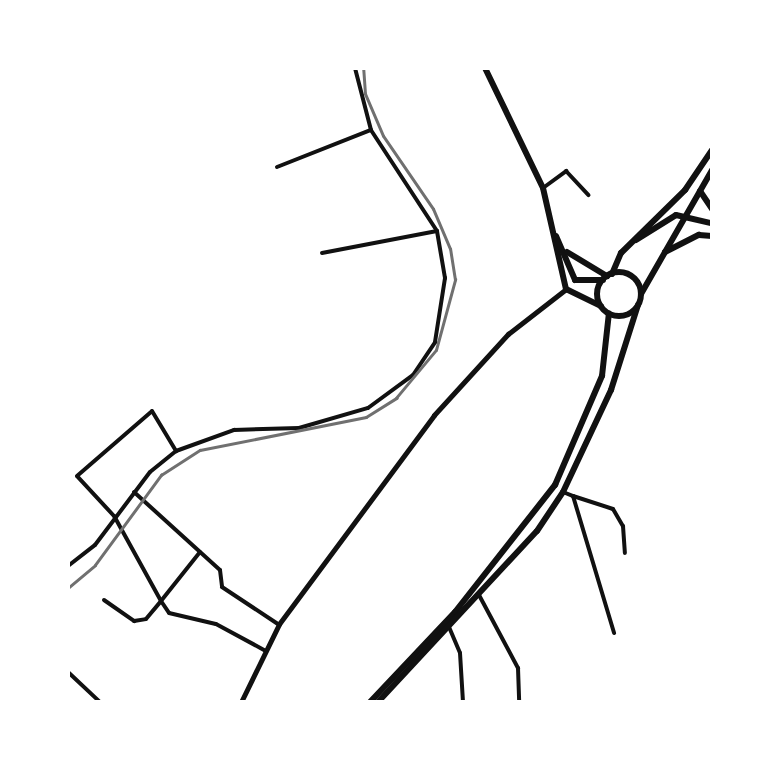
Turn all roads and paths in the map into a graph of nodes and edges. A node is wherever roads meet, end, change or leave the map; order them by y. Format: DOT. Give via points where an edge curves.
graph roads {
  1 [pos="355,68"];
  2 [pos="485,68"];
  3 [pos="372,130"];
  4 [pos="712,150"];
  5 [pos="277,167"];
  6 [pos="712,170"];
  7 [pos="543,188"];
  8 [pos="700,191"];
  9 [pos="588,195"];
  10 [pos="712,208"];
  11 [pos="687,213"];
  12 [pos="712,223"];
  13 [pos="437,231"];
  14 [pos="556,235"];
  15 [pos="712,236"];
  16 [pos="636,240"];
  17 [pos="566,252"];
  18 [pos="665,252"];
  19 [pos="322,253"];
  20 [pos="607,276"];
  21 [pos="574,280"];
  22 [pos="566,289"];
  23 [pos="641,294"];
  24 [pos="638,305"];
  25 [pos="601,306"];
  26 [pos="609,313"];
  27 [pos="176,451"];
  28 [pos="134,492"];
  29 [pos="563,492"];
  30 [pos="573,496"];
  31 [pos="114,516"];
  32 [pos="68,552"];
  33 [pos="200,552"];
  34 [pos="625,553"];
  35 [pos="74,562"];
  36 [pos="68,566"];
  37 [pos="480,595"];
  38 [pos="104,600"];
  39 [pos="161,601"];
  40 [pos="279,624"];
  41 [pos="449,627"];
  42 [pos="614,632"];
  43 [pos="265,650"];
  44 [pos="68,672"];
  45 [pos="100,702"];
  46 [pos="241,702"];
  47 [pos="370,702"];
  48 [pos="378,702"];
  49 [pos="463,702"];
  50 [pos="519,702"];
  1 -- 3 [label="street"];
  2 -- 7 [label="main road"];
  3 -- 5 [label="street"];
  3 -- 13 [label="street"];
  4 -- 16 [label="main road" via="685,190"];
  6 -- 8 [label="main road"];
  7 -- 9 [label="street" via="566,172"];
  7 -- 14 [label="main road"];
  8 -- 10 [label="main road"];
  8 -- 11 [label="main road"];
  11 -- 12 [label="main road"];
  11 -- 16 [label="main road"];
  11 -- 18 [label="main road"];
  13 -- 19 [label="street"];
  13 -- 27 [label="street" via="445,278 435,342 386,398 342,418 234,430"];
  14 -- 17 [label="main road"];
  14 -- 22 [label="main road"];
  15 -- 18 [label="main road" via="699,235"];
  16 -- 20 [label="main road"];
  17 -- 20 [label="main road"];
  17 -- 21 [label="main road"];
  18 -- 23 [label="main road"];
  20 -- 21 [label="main road"];
  20 -- 23 [label="main road" via="632,276"];
  20 -- 25 [label="main road"];
  21 -- 22 [label="main road"];
  22 -- 25 [label="main road"];
  22 -- 40 [label="street" via="508,334 434,415"];
  23 -- 24 [label="main road"];
  24 -- 26 [label="main road" via="622,316"];
  24 -- 29 [label="main road" via="612,390"];
  25 -- 26 [label="main road"];
  26 -- 47 [label="main road" via="602,376 556,485 455,612"];
  27 -- 28 [label="street"];
  27 -- 31 [label="street" via="152,411 77,476"];
  28 -- 31 [label="street"];
  28 -- 33 [label="street"];
  29 -- 30 [label="street"];
  29 -- 37 [label="main road"];
  30 -- 34 [label="street" via="612,509"];
  30 -- 42 [label="street"];
  31 -- 35 [label="street" via="96,545"];
  31 -- 39 [label="street"];
  32 -- 35 [label="street"];
  33 -- 39 [label="street"];
  33 -- 40 [label="street" via="220,570 222,587"];
  35 -- 36 [label="street"];
  37 -- 41 [label="main road"];
  37 -- 50 [label="street" via="518,668"];
  38 -- 39 [label="street" via="134,621"];
  39 -- 43 [label="street" via="181,620 216,624"];
  40 -- 43 [label="street"];
  41 -- 48 [label="main road"];
  41 -- 49 [label="street" via="460,653"];
  43 -- 46 [label="street"];
  44 -- 45 [label="street"];
}
